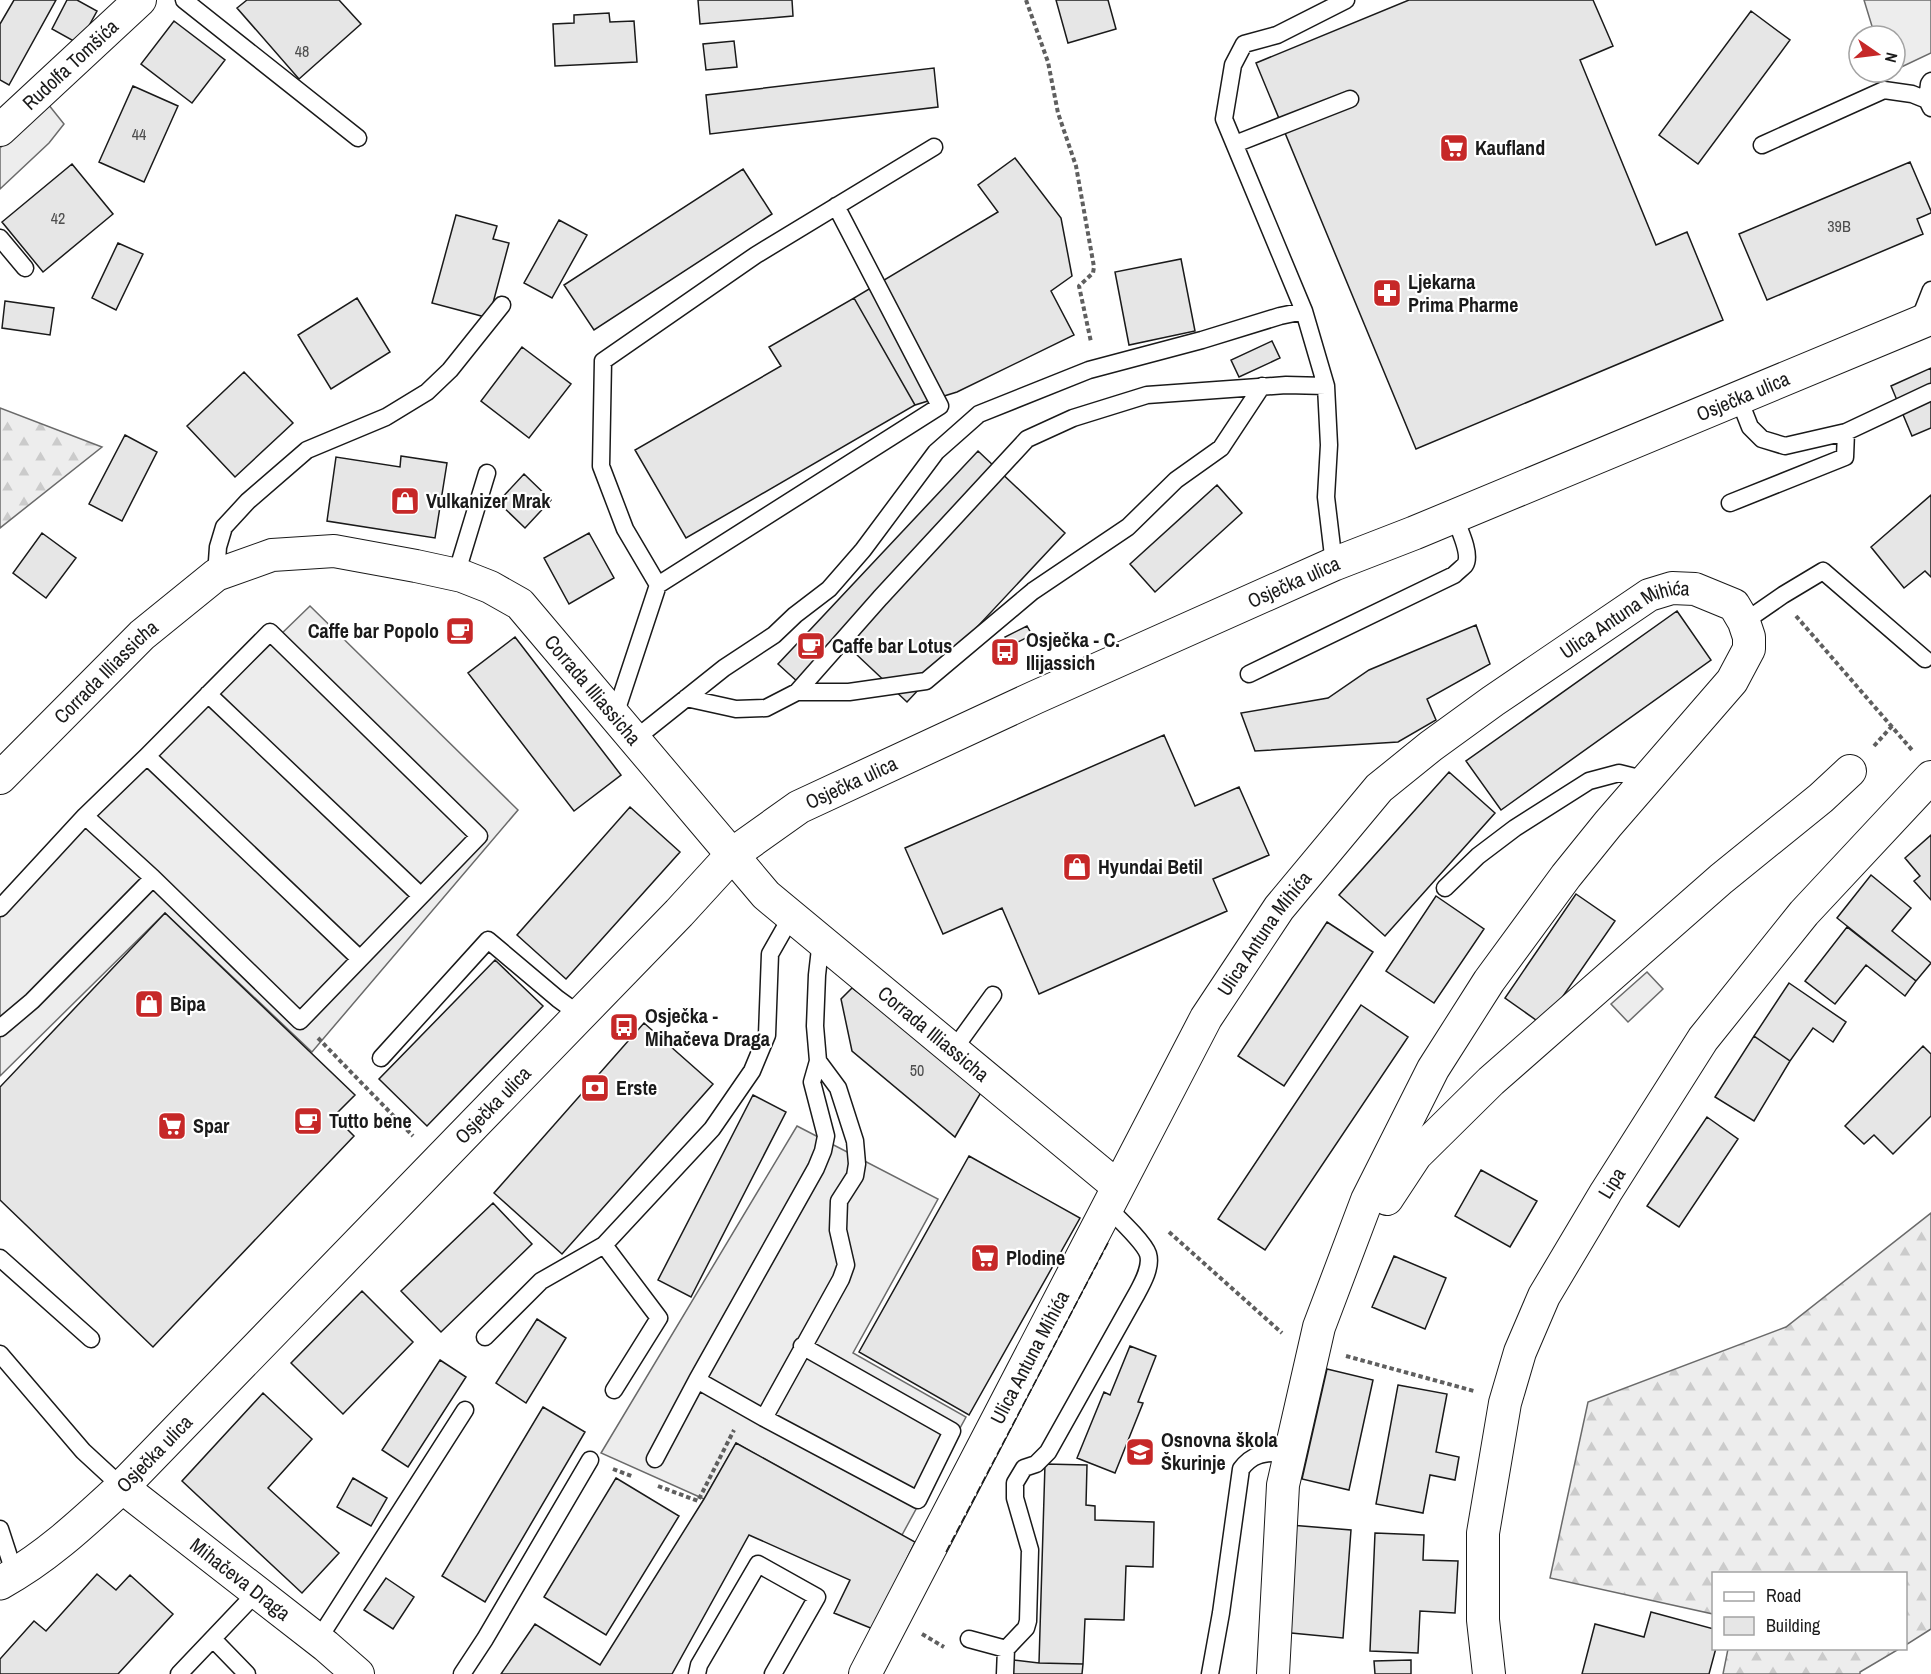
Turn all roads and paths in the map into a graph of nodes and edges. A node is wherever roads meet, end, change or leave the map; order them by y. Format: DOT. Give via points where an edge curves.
graph roads {
  1 [pos="140,0"];
  2 [pos="184,0"];
  3 [pos="1026,0"];
  4 [pos="1346,0"];
  5 [pos="1931,81"];
  6 [pos="1350,99"];
  7 [pos="1929,104"];
  8 [pos="0,130"];
  9 [pos="358,138"];
  10 [pos="1235,144"];
  11 [pos="1762,145"];
  12 [pos="934,147"];
  13 [pos="836,206"];
  14 [pos="0,238"];
  15 [pos="25,268"];
  16 [pos="1931,290"];
  17 [pos="502,305"];
  18 [pos="1304,311"];
  19 [pos="1924,321"];
  20 [pos="1097,368"];
  21 [pos="1262,386"];
  22 [pos="1326,386"];
  23 [pos="1931,392"];
  24 [pos="1739,399"];
  25 [pos="1846,432"];
  26 [pos="487,473"];
  27 [pos="1730,503"];
  28 [pos="1454,516"];
  29 [pos="1334,564"];
  30 [pos="216,575"];
  31 [pos="456,575"];
  32 [pos="658,585"];
  33 [pos="1789,609"];
  34 [pos="1744,622"];
  35 [pos="1925,659"];
  36 [pos="1249,674"];
  37 [pos="797,692"];
  38 [pos="208,694"];
  39 [pos="686,698"];
  40 [pos="615,715"];
  41 [pos="635,739"];
  42 [pos="1912,750"];
  43 [pos="147,756"];
  44 [pos="1850,771"];
  45 [pos="1931,777"];
  46 [pos="0,778"];
  47 [pos="1647,780"];
  48 [pos="85,816"];
  49 [pos="733,854"];
  50 [pos="153,878"];
  51 [pos="1445,888"];
  52 [pos="421,896"];
  53 [pos="0,908"];
  54 [pos="791,917"];
  55 [pos="821,940"];
  56 [pos="360,959"];
  57 [pos="993,995"];
  58 [pos="580,1015"];
  59 [pos="300,1021"];
  60 [pos="0,1028"];
  61 [pos="954,1049"];
  62 [pos="381,1058"];
  63 [pos="818,1061"];
  64 [pos="416,1140"];
  65 [pos="1112,1196"];
  66 [pos="1367,1200"];
  67 [pos="1168,1231"];
  68 [pos="604,1245"];
  69 [pos="0,1258"];
  70 [pos="485,1337"];
  71 [pos="91,1339"];
  72 [pos="1290,1340"];
  73 [pos="802,1346"];
  74 [pos="0,1354"];
  75 [pos="1344,1355"];
  76 [pos="697,1380"];
  77 [pos="614,1390"];
  78 [pos="1475,1391"];
  79 [pos="745,1408"];
  80 [pos="465,1410"];
  81 [pos="764,1418"];
  82 [pos="1291,1452"];
  83 [pos="655,1459"];
  84 [pos="590,1460"];
  85 [pos="122,1487"];
  86 [pos="698,1501"];
  87 [pos="0,1529"];
  88 [pos="8,1579"];
  89 [pos="257,1592"];
  90 [pos="213,1639"];
  91 [pos="969,1639"];
  92 [pos="1006,1649"];
  93 [pos="324,1653"];
  94 [pos="179,1674"];
  95 [pos="248,1674"];
  96 [pos="358,1674"];
  97 [pos="462,1674"];
  98 [pos="697,1674"];
  99 [pos="773,1674"];
  100 [pos="865,1674"];
  101 [pos="1005,1674"];
  102 [pos="1210,1674"];
  103 [pos="1273,1674"];
  104 [pos="1489,1674"];
  1 -- 8 [label="street, Rudolfa Tomšića"];
  2 -- 9 [label="lane"];
  3 -- 20 [label="path" via="1048,62 1078,177 1094,267 1093,273 1079,285"];
  4 -- 10 [label="lane" via="1277,35 1244,44 1233,65 1224,119"];
  5 -- 7 [label="lane"];
  6 -- 10 [label="lane"];
  7 -- 11 [label="lane" via="1912,94 1884,90"];
  10 -- 18 [label="lane"];
  12 -- 13 [label="lane"];
  13 -- 32 [label="lane" via="756,255 603,361 601,466 625,529"];
  13 -- 32 [label="lane" via="940,406"];
  14 -- 15 [label="lane"];
  16 -- 19 [label="lane"];
  17 -- 30 [label="lane" via="450,370 427,392 386,417 307,450 248,501 224,527"];
  18 -- 20 [label="lane"];
  18 -- 22 [label="lane"];
  19 -- 24 [label="main road, Osječka ulica"];
  20 -- 39 [label="lane" via="979,414 936,452 829,589 774,635"];
  21 -- 22 [label="lane"];
  21 -- 37 [label="lane" via="1221,448 1176,480 1128,527 1033,591 926,681 849,692"];
  21 -- 37 [label="lane" via="1147,396 1073,418 1027,439"];
  22 -- 29 [label="lane" via="1326,497"];
  23 -- 25 [label="lane"];
  24 -- 25 [label="lane" via="1750,427 1773,443 1785,446"];
  24 -- 28 [label="main road, Osječka ulica"];
  25 -- 27 [label="lane" via="1845,457"];
  26 -- 31 [label="lane"];
  28 -- 29 [label="main road, Osječka ulica"];
  28 -- 36 [label="lane" via="1468,558 1454,575"];
  29 -- 49 [label="main road, Osječka ulica" via="799,807"];
  30 -- 31 [label="street, Corrada Illiassicha" via="272,555 334,551"];
  30 -- 46 [label="street, Corrada Illiassicha" via="142,635"];
  31 -- 40 [label="street, Corrada Illiassicha" via="490,586 520,604"];
  32 -- 40 [label="lane"];
  33 -- 42 [label="path"];
  34 -- 35 [label="lane" via="1823,571"];
  34 -- 47 [label="street" via="1749,649 1732,681"];
  34 -- 65 [label="street, Ulica Antuna Mihića" via="1734,605 1695,589 1672,588 1649,595 1484,707 1379,788 1279,908 1206,1018"];
  37 -- 39 [label="lane" via="766,708 736,709"];
  38 -- 43 [label="lane"];
  38 -- 52 [label="lane"];
  38 -- 52 [label="lane" via="270,632 479,836"];
  39 -- 41 [label="lane"];
  40 -- 41 [label="street, Corrada Illiassicha"];
  41 -- 49 [label="street, Corrada Illiassicha"];
  43 -- 48 [label="lane"];
  43 -- 56 [label="lane"];
  44 -- 66 [label="street" via="1491,1081 1416,1155 1386,1200 1381,1204"];
  45 -- 104 [label="street, Lipa" via="1804,914 1703,1039 1544,1296 1520,1352 1505,1402 1483,1533 1483,1620"];
  47 -- 51 [label="lane" via="1619,773 1589,781 1515,828"];
  47 -- 66 [label="street" via="1566,876 1489,981 1433,1069"];
  48 -- 50 [label="lane"];
  48 -- 53 [label="lane"];
  49 -- 54 [label="street, Corrada Illiassicha" via="766,895"];
  49 -- 58 [label="main road, Osječka ulica"];
  50 -- 59 [label="lane"];
  50 -- 60 [label="lane" via="32,1001"];
  52 -- 56 [label="lane"];
  54 -- 55 [label="street, Corrada Illiassicha"];
  54 -- 68 [label="lane" via="770,954 767,1035 752,1071 712,1129"];
  55 -- 61 [label="street, Corrada Illiassicha"];
  55 -- 63 [label="lane" via="815,1026"];
  56 -- 59 [label="lane"];
  57 -- 61 [label="lane"];
  58 -- 62 [label="lane" via="488,940"];
  58 -- 85 [label="main road, Osječka ulica"];
  59 -- 64 [label="path"];
  61 -- 65 [label="street, Corrada Illiassicha"];
  63 -- 73 [label="lane" via="838,1088 855,1141 857,1164 855,1176 839,1201 838,1230 846,1265"];
  63 -- 76 [label="lane" via="812,1082 826,1136 823,1151"];
  65 -- 92 [label="lane" via="1149,1255 1147,1272 1048,1452 1036,1464 1024,1468 1015,1483 1015,1498 1030,1550 1028,1621"];
  65 -- 100 [label="street, Ulica Antuna Mihića"];
  66 -- 82 [label="street" via="1319,1328"];
  67 -- 72 [label="path"];
  68 -- 70 [label="lane" via="541,1281"];
  68 -- 77 [label="lane" via="659,1318"];
  69 -- 71 [label="lane"];
  73 -- 81 [label="lane"];
  73 -- 81 [label="lane" via="952,1431 918,1500"];
  74 -- 85 [label="lane" via="83,1451"];
  75 -- 78 [label="path"];
  76 -- 79 [label="lane"];
  76 -- 83 [label="lane"];
  79 -- 81 [label="lane"];
  79 -- 86 [label="path"];
  80 -- 93 [label="lane"];
  82 -- 102 [label="lane" via="1255,1455 1241,1469"];
  82 -- 103 [label="street" via="1283,1485"];
  84 -- 97 [label="lane"];
  85 -- 88 [label="main road, Osječka ulica" via="56,1545"];
  85 -- 89 [label="street, Mihačeva Draga"];
  87 -- 88 [label="lane"];
  89 -- 90 [label="lane"];
  89 -- 93 [label="street, Mihačeva Draga"];
  90 -- 94 [label="lane"];
  90 -- 95 [label="lane"];
  91 -- 92 [label="lane"];
  92 -- 101 [label="lane"];
  93 -- 96 [label="street, Mihačeva Draga"];
  98 -- 99 [label="lane" via="758,1564 817,1597"];
}
